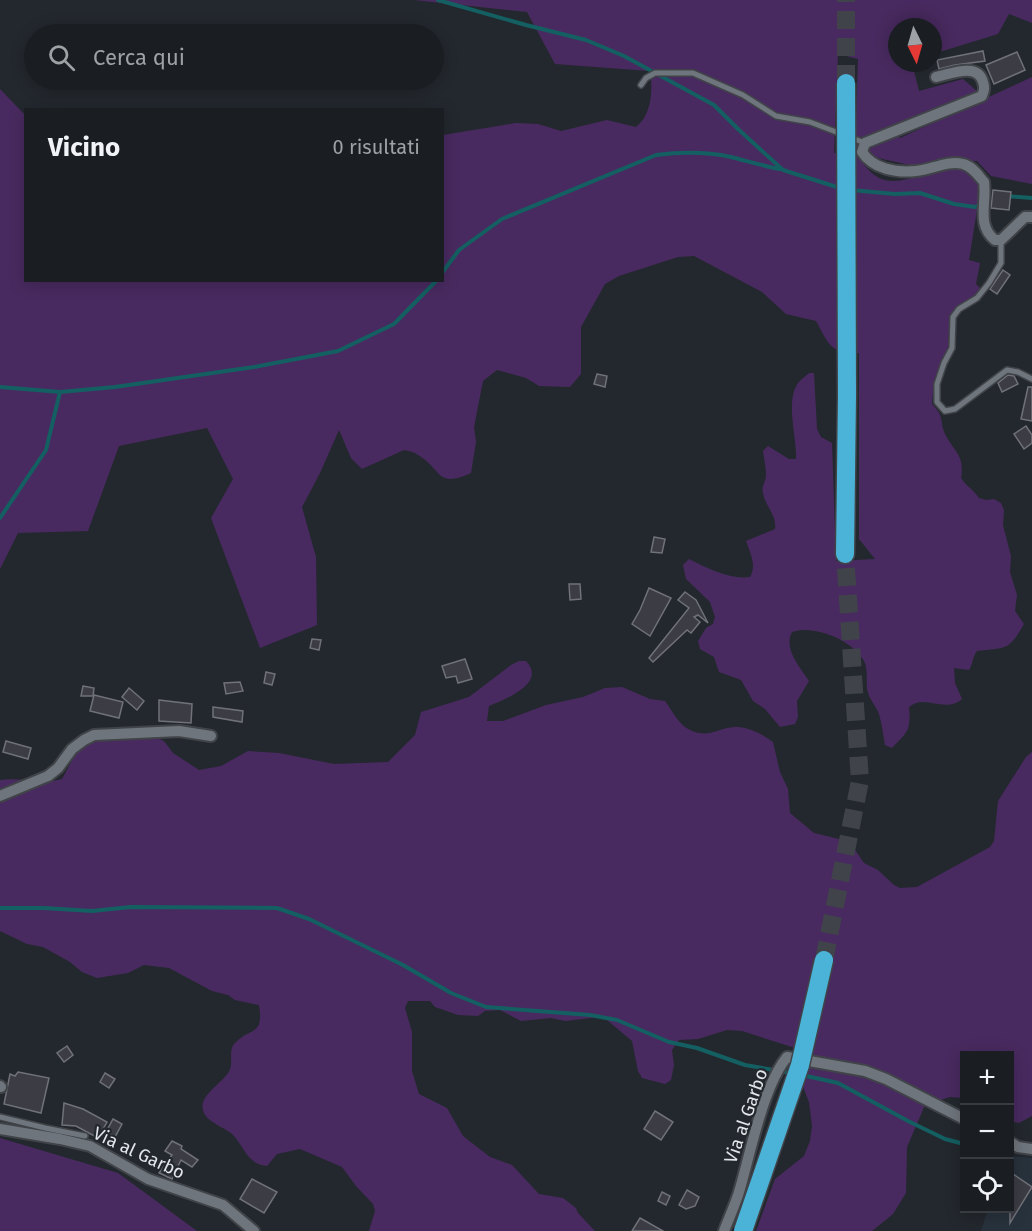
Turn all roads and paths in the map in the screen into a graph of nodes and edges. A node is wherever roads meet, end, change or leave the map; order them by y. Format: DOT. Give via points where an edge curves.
graph roads {
  1 [pos="936,77"];
  2 [pos="846,83"];
  3 [pos="641,85"];
  4 [pos="865,143"];
  5 [pos="1032,217"];
  6 [pos="1000,240"];
  7 [pos="1032,379"];
  8 [pos="845,554"];
  9 [pos="211,736"];
  10 [pos="0,796"];
  11 [pos="824,960"];
  12 [pos="0,1117"];
  13 [pos="960,1117"];
  14 [pos="0,1129"];
  15 [pos="85,1136"];
  16 [pos="1014,1144"];
  17 [pos="1032,1149"];
  18 [pos="254,1231"];
  19 [pos="724,1231"];
  20 [pos="743,1231"];
  1 -- 4 [label="street" via="970,70 983,79 985,89 982,96"];
  2 -- 8 [label="highway, bridge"];
  3 -- 4 [label="lane" via="655,73 693,73 743,95 776,116 810,122"];
  4 -- 6 [label="street" via="862,152 868,162 882,168 916,171 963,164 973,169 984,182 987,234"];
  5 -- 6 [label="street" via="1025,217"];
  6 -- 7 [label="lane" via="1001,263 989,284 953,317 952,348 937,384 937,402 945,411 955,409 1007,370"];
  9 -- 10 [label="street" via="179,731 94,735 72,749 48,777"];
  11 -- 20 [label="highway, bridge" via="800,1065"];
  12 -- 15 [label="lane"];
  13 -- 19 [label="street, Via al Garbo" via="865,1071 787,1057 766,1100"];
  14 -- 18 [label="street, Via al Garbo" via="90,1146 148,1179 223,1206"];
  16 -- 17 [label="street"];
}
